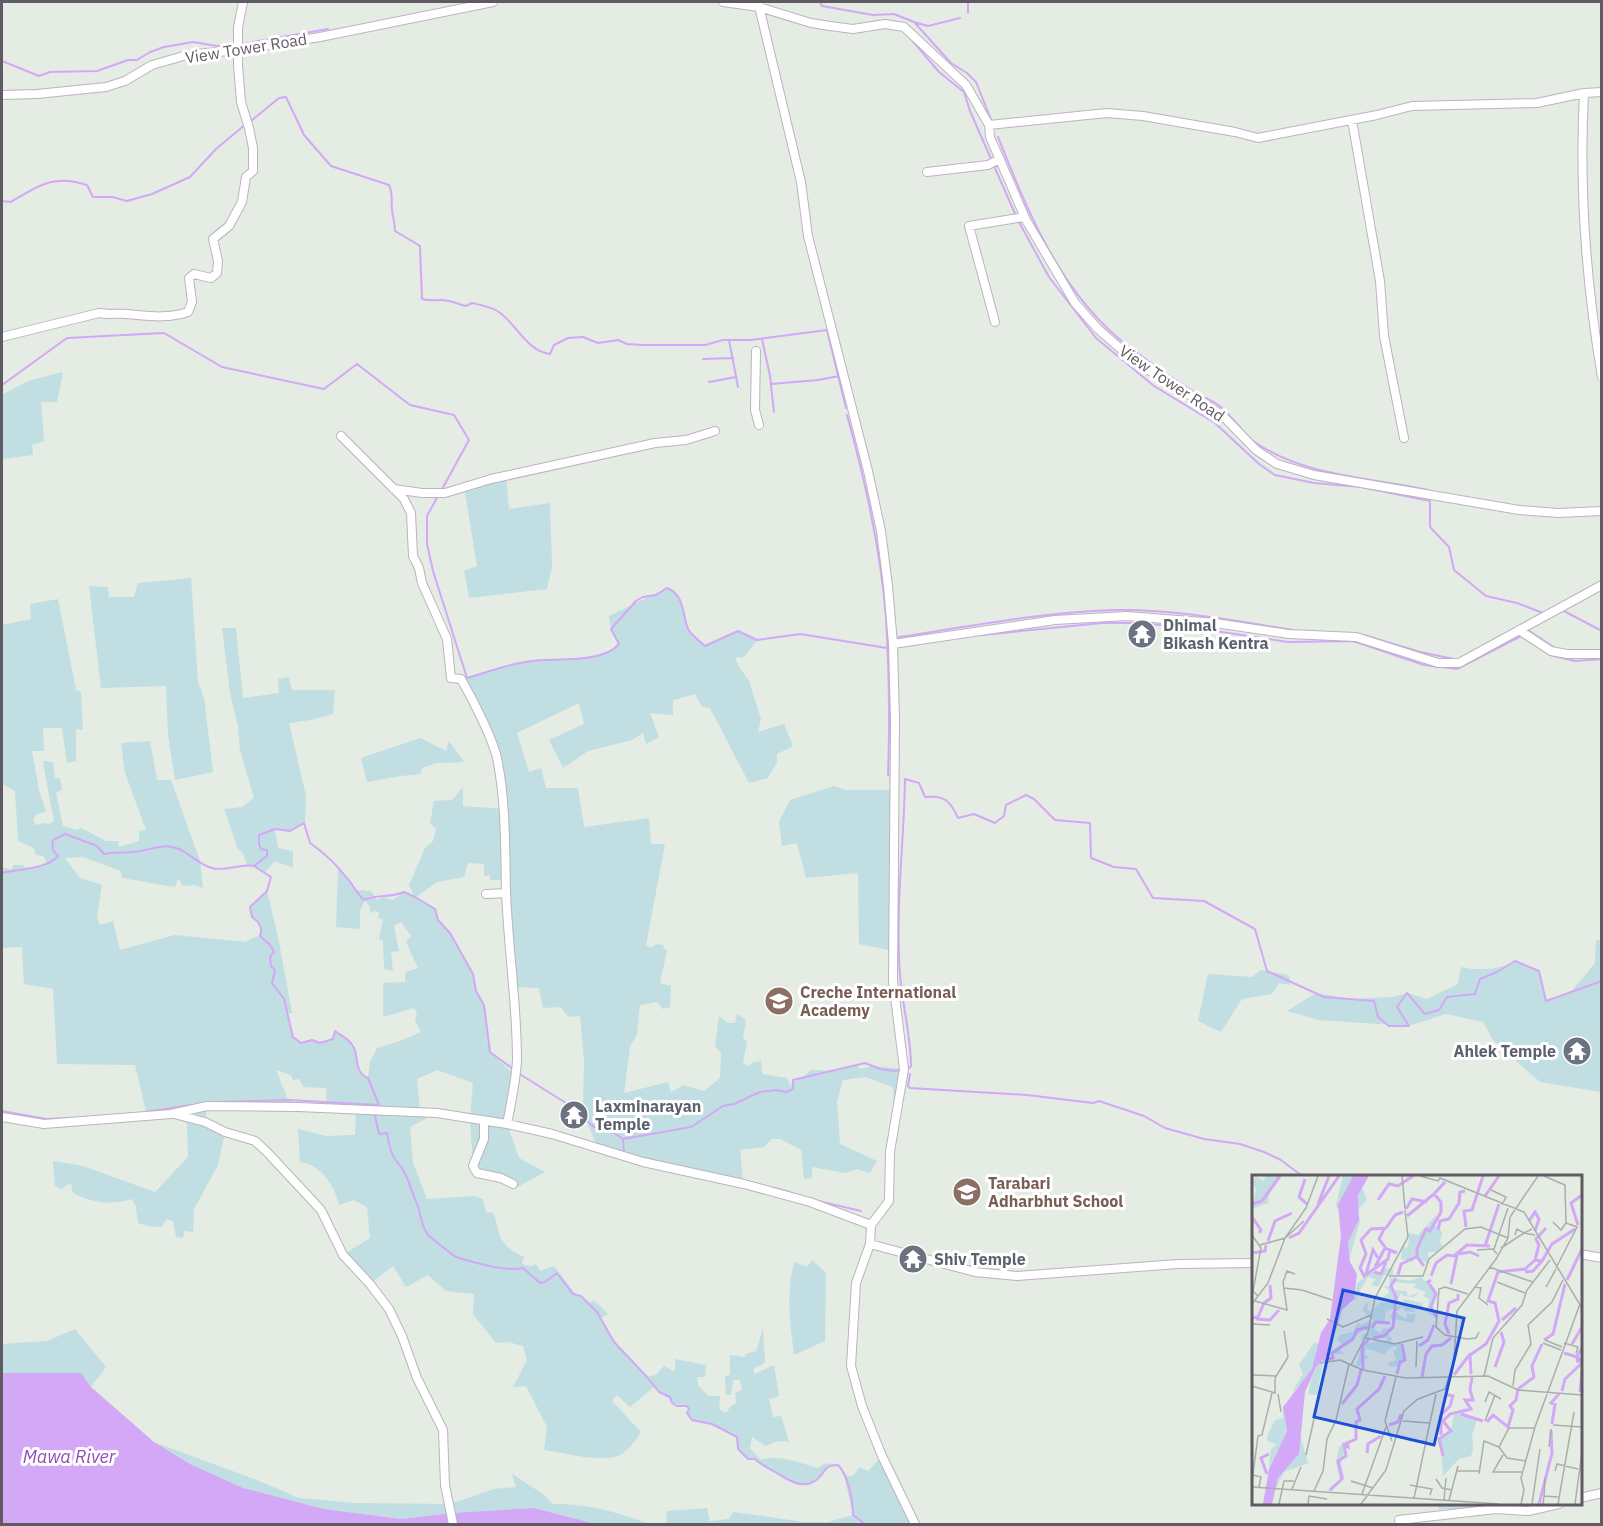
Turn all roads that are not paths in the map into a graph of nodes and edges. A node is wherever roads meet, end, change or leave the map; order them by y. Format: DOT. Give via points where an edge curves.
graph roads {
  1 [pos="243,2"];
  2 [pos="493,2"];
  3 [pos="723,2"];
  4 [pos="759,4"];
  5 [pos="238,50"];
  6 [pos="1602,92"];
  7 [pos="1584,93"];
  8 [pos="2,95"];
  9 [pos="1352,120"];
  10 [pos="988,125"];
  11 [pos="1000,159"];
  12 [pos="927,172"];
  13 [pos="1024,217"];
  14 [pos="995,322"];
  15 [pos="2,337"];
  16 [pos="756,351"];
  17 [pos="1602,377"];
  18 [pos="759,425"];
  19 [pos="715,431"];
  20 [pos="341,436"];
  21 [pos="1404,438"];
  22 [pos="394,489"];
  23 [pos="1602,511"];
  24 [pos="1602,585"];
  25 [pos="1519,630"];
  26 [pos="893,644"];
  27 [pos="1602,654"];
  28 [pos="506,892"];
  29 [pos="486,894"];
  30 [pos="171,1114"];
  31 [pos="2,1117"];
  32 [pos="484,1120"];
  33 [pos="507,1124"];
  34 [pos="513,1184"];
  35 [pos="871,1225"];
  36 [pos="870,1244"];
  37 [pos="1582,1254"];
  38 [pos="1602,1258"];
  39 [pos="1252,1263"];
  40 [pos="1602,1493"];
  41 [pos="1582,1498"];
  42 [pos="1551,1505"];
  43 [pos="1399,1520"];
  44 [pos="453,1524"];
  45 [pos="915,1524"];
  1 -- 5 [label="street"];
  2 -- 5 [label="street, View Tower Road"];
  3 -- 4 [label="street, View Tower Road"];
  4 -- 10 [label="street, View Tower Road" via="830,26 904,27 966,86"];
  4 -- 26 [label="street" via="801,182 808,236 881,531"];
  5 -- 8 [label="street, View Tower Road" via="187,55 152,65 106,87"];
  5 -- 15 [label="street" via="241,102 253,148 253,171 246,177 242,202 229,226 213,239 217,273 211,278 194,274 189,278 192,302 188,312 161,318 99,313"];
  6 -- 7 [label="street"];
  7 -- 9 [label="street" via="1537,103 1413,106"];
  7 -- 17 [label="street" via="1585,238"];
  9 -- 10 [label="street" via="1258,138 1107,113"];
  9 -- 21 [label="street" via="1380,281 1384,336"];
  10 -- 11 [label="street, View Tower Road"];
  11 -- 12 [label="street" via="988,165"];
  11 -- 13 [label="street, View Tower Road"];
  13 -- 14 [label="street" via="969,226"];
  13 -- 23 [label="street, View Tower Road" via="1075,303 1098,329 1137,363 1222,415 1256,450 1277,464 1314,475 1519,510"];
  16 -- 18 [label="street" via="755,410"];
  19 -- 22 [label="street" via="491,479 445,493"];
  20 -- 22 [label="street"];
  22 -- 28 [label="street" via="410,508 413,556 447,639 451,678 461,679 493,743 506,823"];
  24 -- 25 [label="street"];
  25 -- 26 [label="street" via="1459,663 1438,663 1356,637 1289,634 1127,616 1055,620"];
  25 -- 27 [label="street" via="1551,651"];
  26 -- 35 [label="street" via="893,981 904,1069 890,1152 889,1201"];
  28 -- 29 [label="street"];
  28 -- 33 [label="street" via="517,1062"];
  30 -- 31 [label="street" via="44,1124"];
  30 -- 32 [label="street" via="207,1106 298,1107 437,1113"];
  30 -- 44 [label="street" via="255,1141 321,1210 343,1255 389,1309 443,1430"];
  32 -- 33 [label="street"];
  32 -- 34 [label="street" via="484,1139 473,1166 477,1173"];
  33 -- 35 [label="street" via="810,1202"];
  35 -- 36 [label="street"];
  36 -- 39 [label="street" via="975,1272 1017,1276 1178,1264"];
  36 -- 45 [label="street" via="856,1283 851,1366 882,1456"];
  37 -- 38 [label="street"];
  40 -- 41 [label="street"];
  42 -- 43 [label="street" via="1528,1511 1496,1509"];
}
